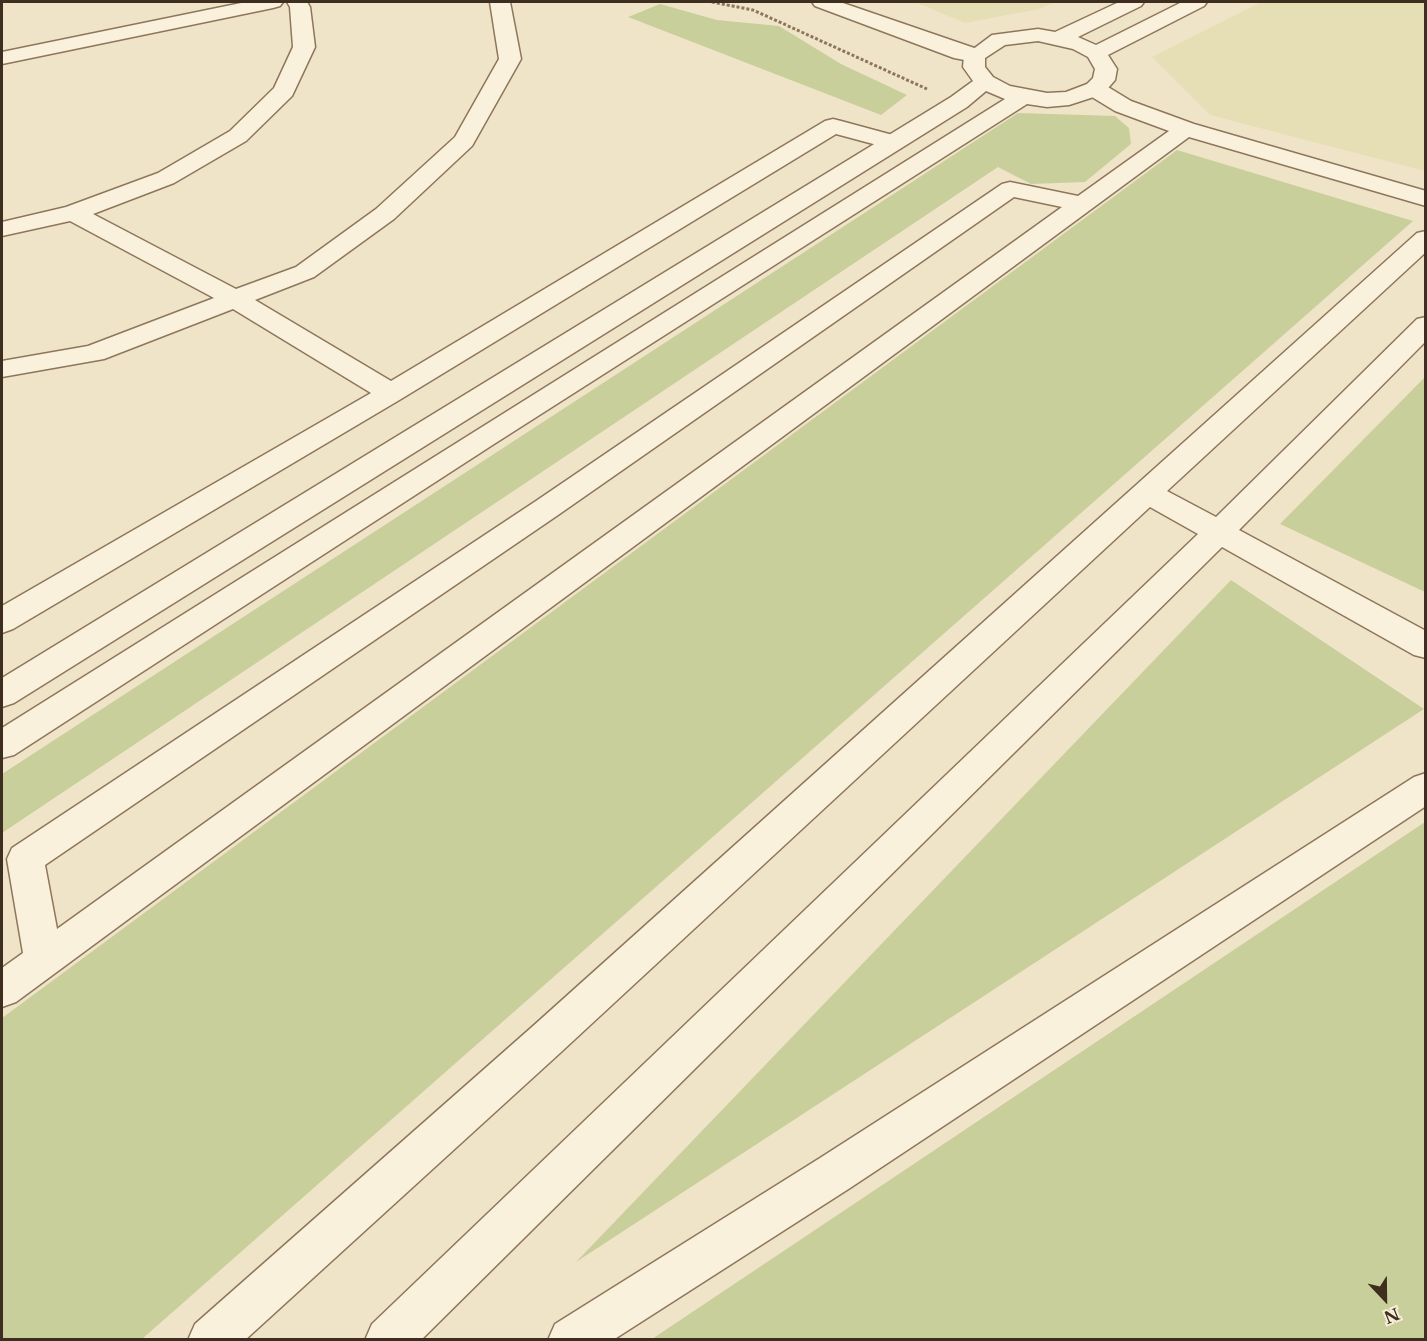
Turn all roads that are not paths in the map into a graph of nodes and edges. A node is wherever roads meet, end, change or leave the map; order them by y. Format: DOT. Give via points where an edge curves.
graph roads {
  1 [pos="273,2"];
  2 [pos="297,2"];
  3 [pos="500,2"];
  4 [pos="822,2"];
  5 [pos="1134,2"];
  6 [pos="1197,2"];
  7 [pos="1060,38"];
  8 [pos="1096,54"];
  9 [pos="975,56"];
  10 [pos="2,58"];
  11 [pos="985,82"];
  12 [pos="1095,89"];
  13 [pos="1023,97"];
  14 [pos="1185,129"];
  15 [pos="891,142"];
  16 [pos="1425,199"];
  17 [pos="1082,204"];
  18 [pos="73,213"];
  19 [pos="2,229"];
  20 [pos="1425,237"];
  21 [pos="235,299"];
  22 [pos="1425,325"];
  23 [pos="2,369"];
  24 [pos="391,393"];
  25 [pos="1147,493"];
  26 [pos="1218,533"];
  27 [pos="2,621"];
  28 [pos="1425,646"];
  29 [pos="2,694"];
  30 [pos="2,745"];
  31 [pos="1425,787"];
  32 [pos="44,958"];
  33 [pos="2,990"];
  34 [pos="211,1340"];
  35 [pos="388,1340"];
  36 [pos="571,1340"];
  1 -- 10 [label="street"];
  2 -- 18 [label="street" via="304,47 284,91 238,136 166,178"];
  3 -- 21 [label="street" via="510,59 464,141 385,214 305,272"];
  4 -- 9 [label="street"];
  5 -- 7 [label="street"];
  6 -- 8 [label="street"];
  7 -- 8 [label="street"];
  7 -- 9 [label="street" via="1038,35 999,39"];
  8 -- 12 [label="street" via="1106,69 1104,80"];
  9 -- 11 [label="street" via="974,67"];
  11 -- 13 [label="street"];
  11 -- 15 [label="street"];
  12 -- 13 [label="street" via="1070,98"];
  12 -- 14 [label="street" via="1123,106"];
  13 -- 30 [label="street"];
  14 -- 16 [label="street"];
  14 -- 17 [label="street"];
  15 -- 24 [label="street" via="833,126"];
  15 -- 29 [label="street"];
  17 -- 32 [label="street"];
  17 -- 32 [label="street" via="1011,189 25,860"];
  18 -- 19 [label="street"];
  18 -- 21 [label="street"];
  20 -- 25 [label="street"];
  21 -- 23 [label="street" via="94,353"];
  21 -- 24 [label="street"];
  22 -- 26 [label="street"];
  24 -- 27 [label="street"];
  25 -- 26 [label="street"];
  25 -- 34 [label="street"];
  26 -- 28 [label="street"];
  26 -- 35 [label="street"];
  31 -- 36 [label="street" via="835,1173"];
  32 -- 33 [label="street"];
}
